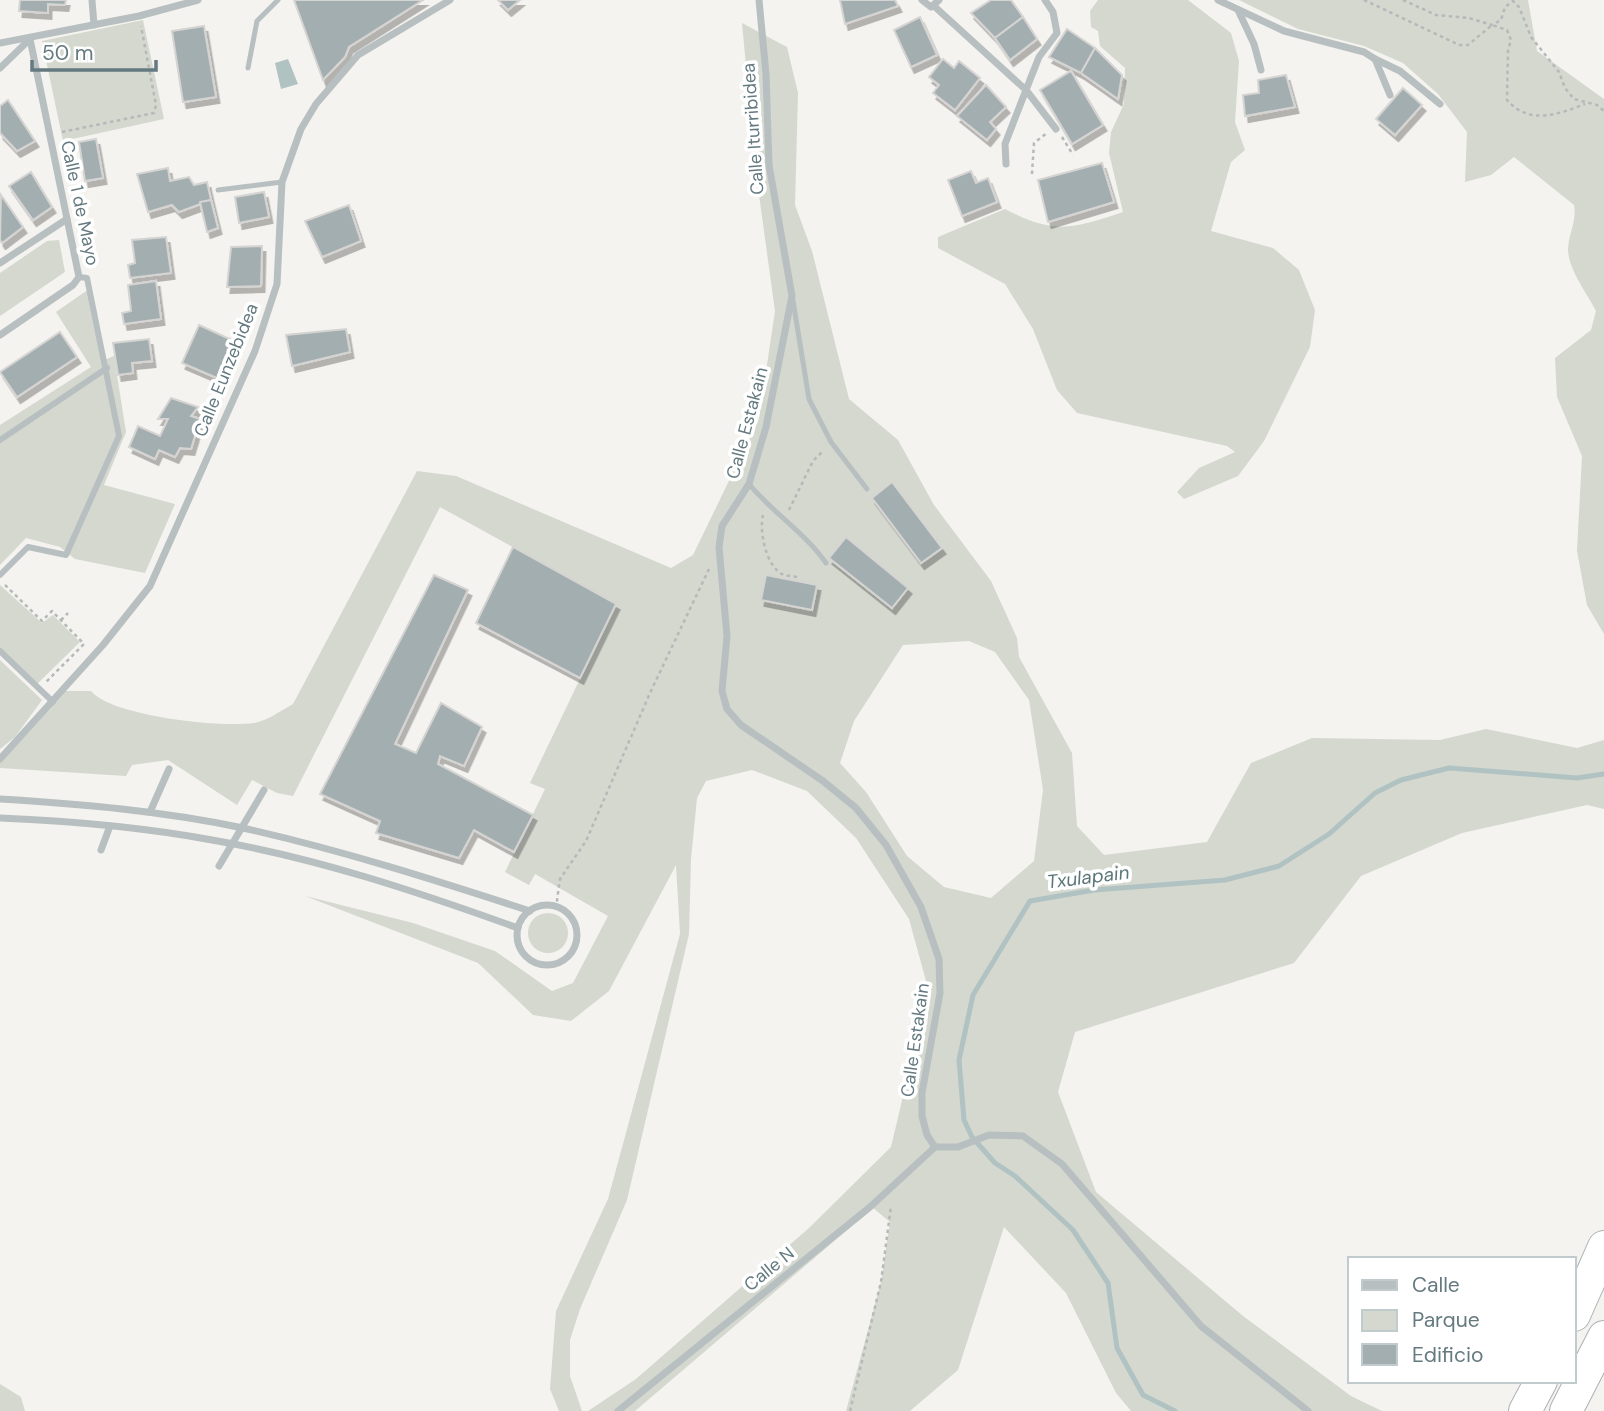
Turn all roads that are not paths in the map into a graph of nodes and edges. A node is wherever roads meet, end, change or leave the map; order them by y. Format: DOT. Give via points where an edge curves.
graph roads {
  1 [pos="92,0"];
  2 [pos="198,0"];
  3 [pos="278,0"];
  4 [pos="450,0"];
  5 [pos="922,0"];
  6 [pos="1045,0"];
  7 [pos="1218,0"];
  8 [pos="758,1"];
  9 [pos="937,3"];
  10 [pos="1238,9"];
  11 [pos="94,25"];
  12 [pos="30,39"];
  13 [pos="0,43"];
  14 [pos="1376,59"];
  15 [pos="0,68"];
  16 [pos="248,68"];
  17 [pos="1261,70"];
  18 [pos="1026,90"];
  19 [pos="1390,95"];
  20 [pos="1440,104"];
  21 [pos="1056,128"];
  22 [pos="1006,164"];
  23 [pos="282,182"];
  24 [pos="218,190"];
  25 [pos="67,219"];
  26 [pos="0,263"];
  27 [pos="79,277"];
  28 [pos="792,296"];
  29 [pos="0,335"];
  30 [pos="107,368"];
  31 [pos="0,440"];
  32 [pos="749,484"];
  33 [pos="867,489"];
  34 [pos="826,563"];
  35 [pos="0,578"];
  36 [pos="0,652"];
  37 [pos="52,702"];
  38 [pos="0,759"];
  39 [pos="169,769"];
  40 [pos="264,790"];
  41 [pos="0,799"];
  42 [pos="150,812"];
  43 [pos="0,818"];
  44 [pos="110,826"];
  45 [pos="241,828"];
  46 [pos="232,844"];
  47 [pos="101,850"];
  48 [pos="219,866"];
  49 [pos="530,911"];
  50 [pos="518,928"];
  51 [pos="935,1147"];
  52 [pos="1604,1247"];
  53 [pos="1576,1310"];
  54 [pos="1604,1337"];
  55 [pos="1540,1383"];
  56 [pos="618,1411"];
  57 [pos="1308,1411"];
  58 [pos="1525,1411"];
  59 [pos="1566,1411"];
  1 -- 11 [label="street"];
  2 -- 11 [label="street"];
  3 -- 16 [label="lane" via="257,21"];
  4 -- 23 [label="street, Calle Eunzebidea" via="358,55 301,129"];
  5 -- 9 [label="street" via="926,6"];
  6 -- 18 [label="street" via="1054,12 1057,33 1039,57"];
  7 -- 10 [label="street"];
  8 -- 28 [label="street, Calle Iturribidea" via="769,165"];
  9 -- 18 [label="street"];
  10 -- 14 [label="street" via="1284,31"];
  10 -- 17 [label="street"];
  11 -- 12 [label="street"];
  12 -- 13 [label="street"];
  12 -- 15 [label="street"];
  12 -- 25 [label="street, Calle 1 de Mayo"];
  14 -- 19 [label="street"];
  14 -- 20 [label="street" via="1400,71"];
  18 -- 21 [label="street"];
  18 -- 22 [label="street" via="1007,136"];
  23 -- 24 [label="lane"];
  23 -- 37 [label="street, Calle Eunzebidea" via="277,284 255,351 150,586"];
  25 -- 26 [label="street"];
  25 -- 27 [label="street, Calle 1 de Mayo"];
  27 -- 29 [label="street, Calle 1 de Mayo"];
  27 -- 30 [label="street" via="87,278"];
  28 -- 32 [label="street, Calle Estakain" via="766,427"];
  28 -- 33 [label="lane" via="809,399 831,442"];
  30 -- 31 [label="street"];
  30 -- 35 [label="street" via="119,436 66,555 28,547"];
  32 -- 34 [label="lane" via="766,505 811,542"];
  32 -- 51 [label="street, Calle Estakain" via="722,526 719,547 727,636 722,691 727,709 741,725 856,808 886,845 921,907 939,959 940,993 922,1093 922,1116"];
  36 -- 37 [label="street"];
  37 -- 38 [label="street, Calle Eunzebidea"];
  39 -- 42 [label="street"];
  40 -- 45 [label="street"];
  41 -- 42 [label="street"];
  42 -- 45 [label="street"];
  43 -- 44 [label="street"];
  44 -- 46 [label="street"];
  44 -- 47 [label="street"];
  45 -- 46 [label="street"];
  45 -- 49 [label="street" via="398,867"];
  46 -- 48 [label="street"];
  46 -- 50 [label="street" via="360,874"];
  49 -- 50 [label="street"];
  49 -- 50 [label="street" via="545,906 569,914 577,933 572,953 555,965 535,963 526,957 517,938"];
  51 -- 56 [label="street, Calle N" via="892,1188"];
  51 -- 57 [label="street" via="958,1147 989,1135 1023,1136 1062,1164 1201,1326"];
  52 -- 53 [label="highway"];
  54 -- 59 [label="highway"];
  55 -- 58 [label="highway"];
}
